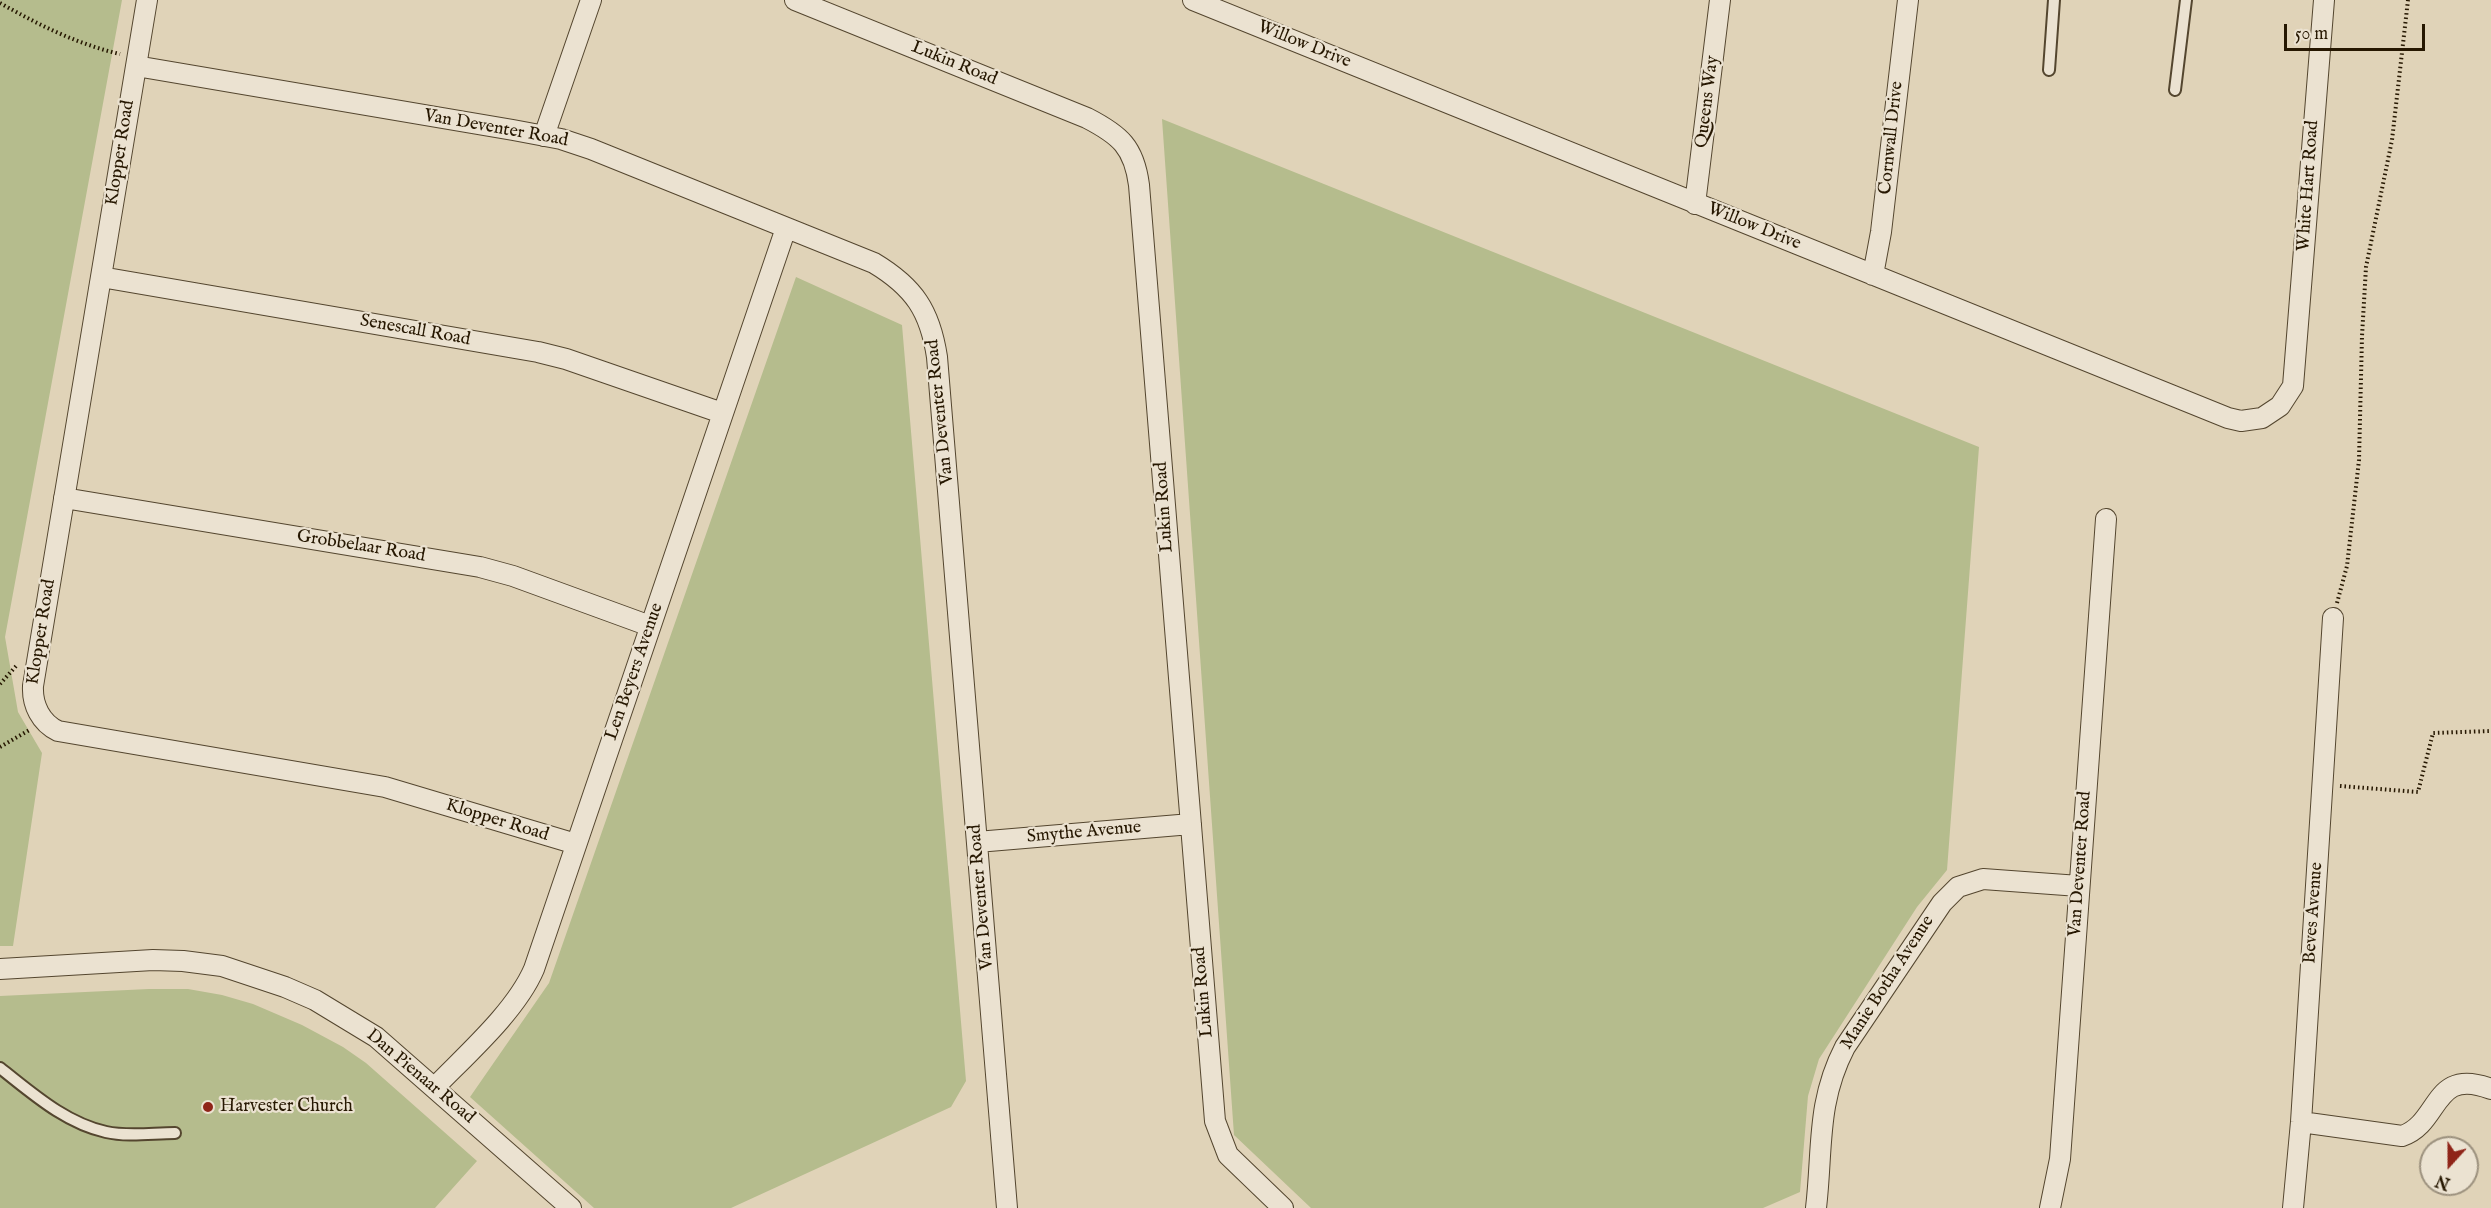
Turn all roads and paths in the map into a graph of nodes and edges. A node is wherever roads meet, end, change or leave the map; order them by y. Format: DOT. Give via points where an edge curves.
graph roads {
  1 [pos="147,0"];
  2 [pos="591,0"];
  3 [pos="795,0"];
  4 [pos="1193,0"];
  5 [pos="1720,0"];
  6 [pos="1908,0"];
  7 [pos="2054,0"];
  8 [pos="2186,0"];
  9 [pos="2324,0"];
  10 [pos="2408,0"];
  11 [pos="0,3"];
  12 [pos="136,62"];
  13 [pos="2049,69"];
  14 [pos="2175,90"];
  15 [pos="544,136"];
  16 [pos="1695,204"];
  17 [pos="786,228"];
  18 [pos="1873,275"];
  19 [pos="101,277"];
  20 [pos="2295,372"];
  21 [pos="722,413"];
  22 [pos="64,498"];
  23 [pos="2106,519"];
  24 [pos="2333,618"];
  25 [pos="650,626"];
  26 [pos="45,721"];
  27 [pos="2491,731"];
  28 [pos="0,747"];
  29 [pos="2322,785"];
  30 [pos="1191,824"];
  31 [pos="977,842"];
  32 [pos="576,844"];
  33 [pos="2079,886"];
  34 [pos="0,969"];
  35 [pos="0,1068"];
  36 [pos="435,1087"];
  37 [pos="2491,1089"];
  38 [pos="2301,1122"];
  39 [pos="175,1133"];
  40 [pos="572,1208"];
  41 [pos="1007,1208"];
  42 [pos="1283,1208"];
  43 [pos="1816,1208"];
  44 [pos="2050,1208"];
  45 [pos="2293,1208"];
  1 -- 12 [label="street, Klopper Road"];
  2 -- 15 [label="street"];
  3 -- 30 [label="street, Lukin Road" via="1088,118 1116,134 1133,158 1139,185"];
  4 -- 16 [label="street, Willow Drive"];
  5 -- 16 [label="street, Queens Way"];
  6 -- 18 [label="street, Cornwall Drive"];
  7 -- 13 [label="lane"];
  8 -- 14 [label="lane"];
  9 -- 20 [label="street, White Hart Road"];
  10 -- 24 [label="path" via="2392,140 2366,267 2359,460 2347,566"];
  11 -- 12 [label="path" via="43,27"];
  12 -- 15 [label="street, Van Deventer Road"];
  12 -- 19 [label="street, Klopper Road"];
  15 -- 17 [label="street, Van Deventer Road" via="591,149"];
  16 -- 18 [label="street, Willow Drive"];
  17 -- 21 [label="street, Len Beyers Avenue"];
  17 -- 31 [label="street, Van Deventer Road" via="893,274 921,304 930,322 937,357"];
  18 -- 20 [label="street, Willow Drive" via="2234,420 2253,420 2272,412 2288,396"];
  19 -- 21 [label="street, Senescall Road" via="538,352"];
  19 -- 22 [label="street, Klopper Road"];
  21 -- 25 [label="street, Len Beyers Avenue"];
  22 -- 25 [label="street, Grobbelaar Road" via="480,567"];
  22 -- 26 [label="street, Klopper Road" via="32,694"];
  23 -- 33 [label="street, Van Deventer Road"];
  24 -- 29 [label="street, Beves Avenue"];
  25 -- 32 [label="street, Len Beyers Avenue"];
  26 -- 28 [label="path"];
  26 -- 32 [label="street, Klopper Road" via="58,731 80,736 385,788"];
  27 -- 29 [label="path" via="2433,733 2418,792"];
  29 -- 38 [label="street, Beves Avenue"];
  30 -- 31 [label="street, Smythe Avenue"];
  30 -- 42 [label="street, Lukin Road" via="1215,1121 1228,1155"];
  31 -- 41 [label="street, Van Deventer Road"];
  32 -- 36 [label="street, Len Beyers Avenue" via="526,986"];
  33 -- 43 [label="street, Manie Botha Avenue" via="1983,879 1958,887 1942,903 1836,1064 1823,1107"];
  33 -- 44 [label="street, Van Deventer Road" via="2060,1159"];
  34 -- 36 [label="street, Dan Pienaar Road" via="166,960 241,971 285,987 346,1018 376,1037"];
  35 -- 39 [label="lane" via="49,1107 92,1128 107,1133"];
  36 -- 40 [label="street, Dan Pienaar Road"];
  37 -- 38 [label="street" via="2463,1082 2454,1085 2411,1133 2402,1136"];
  38 -- 45 [label="street, Beves Avenue"];
}
